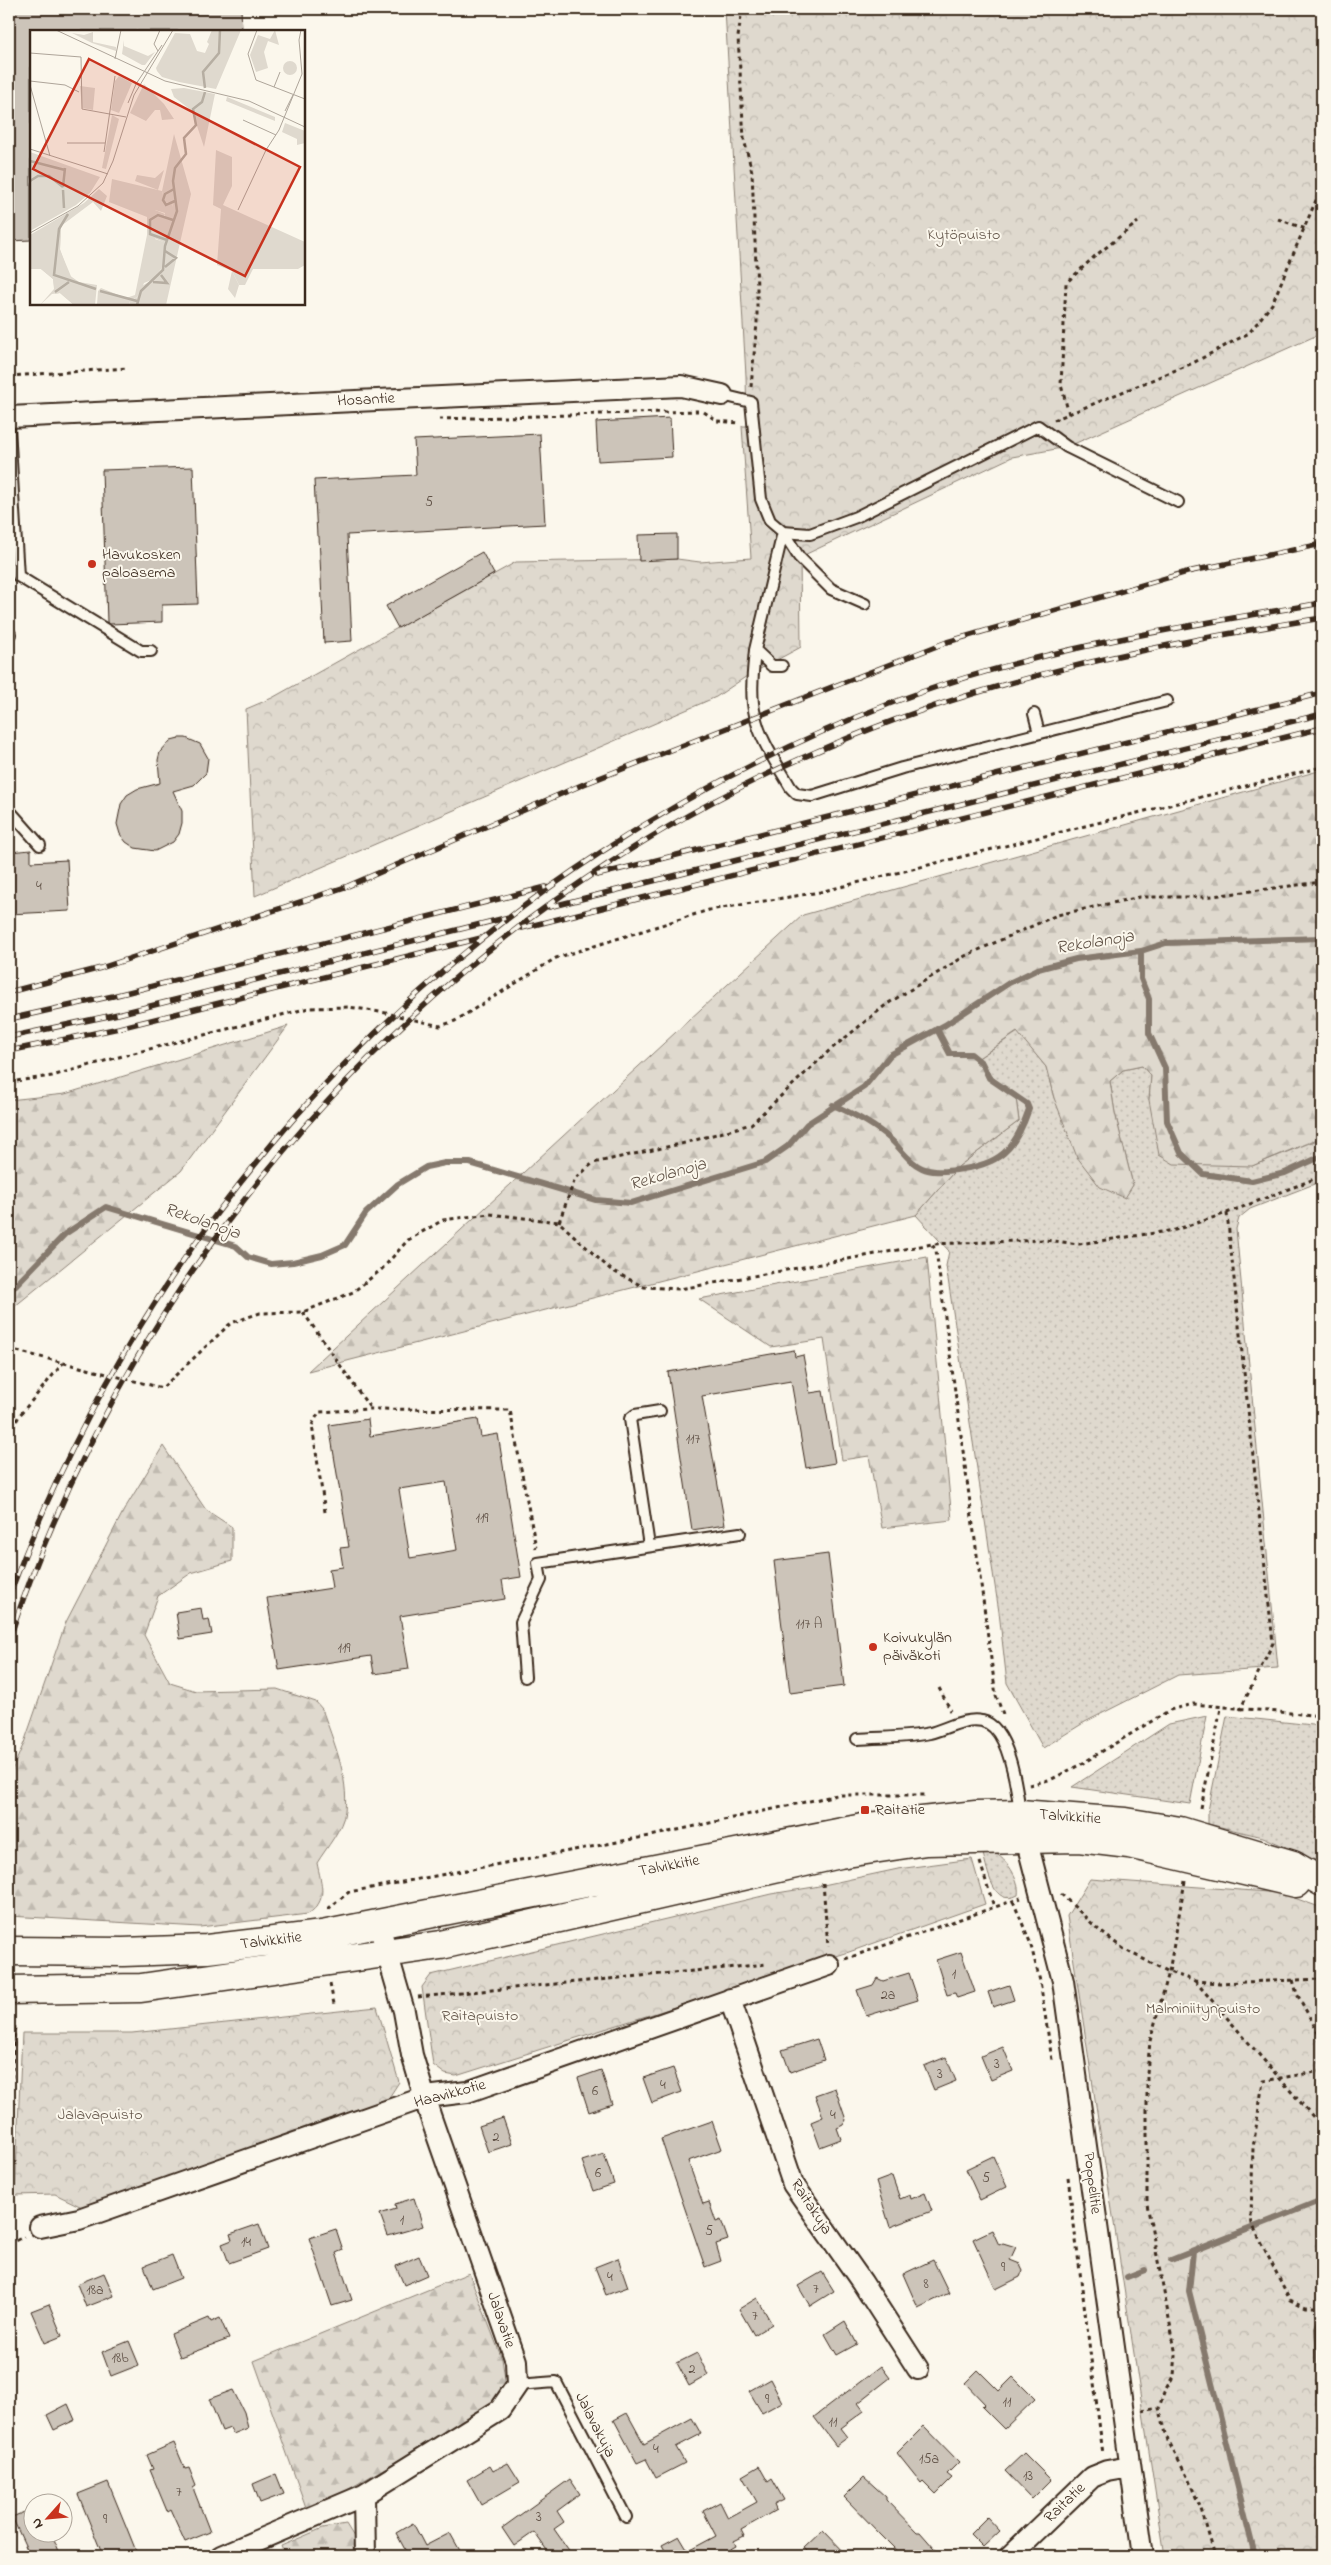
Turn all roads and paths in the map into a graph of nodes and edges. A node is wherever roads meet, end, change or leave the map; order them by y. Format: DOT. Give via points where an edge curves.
graph roads {
  1 [pos="742,9"];
  2 [pos="1322,186"];
  3 [pos="1278,219"];
  4 [pos="1138,222"];
  5 [pos="1306,229"];
  6 [pos="128,368"];
  7 [pos="9,376"];
  8 [pos="722,395"];
  9 [pos="751,402"];
  10 [pos="1069,414"];
  11 [pos="9,417"];
  12 [pos="438,419"];
  13 [pos="753,424"];
  14 [pos="1038,426"];
  15 [pos="9,428"];
  16 [pos="1178,502"];
  17 [pos="783,532"];
  18 [pos="865,604"];
  19 [pos="755,650"];
  20 [pos="151,651"];
  21 [pos="782,666"];
  22 [pos="1167,701"];
  23 [pos="1034,714"];
  24 [pos="1039,733"];
  25 [pos="1322,767"];
  26 [pos="9,810"];
  27 [pos="40,845"];
  28 [pos="1322,882"];
  29 [pos="9,1082"];
  30 [pos="1322,1176"];
  31 [pos="1227,1213"];
  32 [pos="559,1222"];
  33 [pos="932,1244"];
  34 [pos="303,1312"];
  35 [pos="9,1349"];
  36 [pos="63,1363"];
  37 [pos="370,1409"];
  38 [pos="660,1410"];
  39 [pos="9,1434"];
  40 [pos="325,1512"];
  41 [pos="740,1533"];
  42 [pos="649,1546"];
  43 [pos="538,1563"];
  44 [pos="525,1677"];
  45 [pos="939,1688"];
  46 [pos="1221,1708"];
  47 [pos="1240,1710"];
  48 [pos="1322,1716"];
  49 [pos="1005,1720"];
  50 [pos="957,1724"];
  51 [pos="857,1739"];
  52 [pos="1031,1776"];
  53 [pos="1034,1784"];
  54 [pos="930,1795"];
  55 [pos="1200,1808"];
  56 [pos="1020,1813"];
  57 [pos="977,1854"];
  58 [pos="1186,1878"];
  59 [pos="1322,1882"];
  60 [pos="823,1883"];
  61 [pos="1322,1887"];
  62 [pos="1039,1892"];
  63 [pos="994,1907"];
  64 [pos="326,1910"];
  65 [pos="379,1925"];
  66 [pos="9,1951"];
  67 [pos="386,1954"];
  68 [pos="774,1963"];
  69 [pos="829,1965"];
  70 [pos="1169,1972"];
  71 [pos="1322,1979"];
  72 [pos="1293,1980"];
  73 [pos="1195,1981"];
  74 [pos="9,1990"];
  75 [pos="415,1997"];
  76 [pos="730,1999"];
  77 [pos="15,2023"];
  78 [pos="1322,2040"];
  79 [pos="1053,2065"];
  80 [pos="1322,2071"];
  81 [pos="1277,2077"];
  82 [pos="426,2098"];
  83 [pos="9,2118"];
  84 [pos="1322,2127"];
  85 [pos="1067,2168"];
  86 [pos="40,2227"];
  87 [pos="1321,2307"];
  88 [pos="918,2369"];
  89 [pos="517,2386"];
  90 [pos="1130,2467"];
  91 [pos="1106,2471"];
  92 [pos="364,2495"];
  93 [pos="626,2517"];
  94 [pos="221,2556"];
  95 [pos="365,2556"];
  96 [pos="1010,2556"];
  97 [pos="1143,2556"];
  98 [pos="1215,2556"];
  1 -- 9 [label="path" via="738,37 744,139 752,172 758,323"];
  2 -- 5 [label="path"];
  3 -- 5 [label="path"];
  4 -- 10 [label="path" via="1066,283 1061,385"];
  5 -- 10 [label="path" via="1272,304 1249,333 1193,363"];
  6 -- 7 [label="path"];
  8 -- 9 [label="lane"];
  8 -- 11 [label="street, Hosantie" via="681,386"];
  9 -- 13 [label="lane"];
  10 -- 14 [label="path"];
  12 -- 13 [label="path" via="702,411 717,421"];
  13 -- 17 [label="lane" via="761,500 770,521"];
  14 -- 16 [label="lane" via="1066,447"];
  14 -- 17 [label="lane" via="856,517 810,534"];
  15 -- 20 [label="lane" via="18,576 141,651"];
  17 -- 18 [label="lane" via="799,557 831,589"];
  17 -- 19 [label="lane"];
  19 -- 21 [label="lane" via="772,666"];
  19 -- 24 [label="lane" via="752,687 755,716 762,737 797,794 812,796 902,768"];
  22 -- 24 [label="lane"];
  23 -- 24 [label="lane"];
  25 -- 29 [label="path" via="820,892 709,910 556,958 455,1021 440,1026 349,1007 310,1008 52,1076"];
  26 -- 27 [label="lane"];
  28 -- 32 [label="path" via="1204,897 1140,897 1057,915 965,956 887,1004 830,1050 751,1124 685,1143 593,1163 574,1179"];
  30 -- 31 [label="path"];
  31 -- 33 [label="path" via="1175,1230 1079,1244 1028,1240"];
  31 -- 47 [label="path" via="1273,1643"];
  32 -- 33 [label="path" via="611,1270 644,1287 680,1289"];
  32 -- 34 [label="path" via="490,1214 444,1220 408,1240 382,1269 353,1292"];
  33 -- 49 [label="path" via="936,1250 996,1696"];
  34 -- 36 [label="path" via="260,1313 231,1323 162,1388"];
  34 -- 37 [label="path"];
  35 -- 36 [label="path"];
  36 -- 39 [label="path" via="19,1416"];
  37 -- 40 [label="path" via="319,1412 312,1425"];
  37 -- 43 [label="path" via="510,1410"];
  38 -- 42 [label="lane" via="634,1415 630,1419"];
  41 -- 42 [label="lane"];
  42 -- 43 [label="lane"];
  43 -- 44 [label="lane" via="541,1580 521,1622"];
  45 -- 50 [label="path"];
  46 -- 47 [label="path"];
  46 -- 53 [label="path" via="1193,1704 1170,1710 1083,1763"];
  46 -- 55 [label="path"];
  47 -- 48 [label="path"];
  50 -- 51 [label="lane" via="930,1733"];
  50 -- 56 [label="lane" via="981,1720 994,1726 1004,1743"];
  52 -- 53 [label="path"];
  53 -- 56 [label="path"];
  54 -- 64 [label="path" via="837,1794 654,1835 349,1892"];
  56 -- 59 [label="main road, Talvikkitie" via="1125,1822 1180,1831 1293,1865"];
  56 -- 61 [label="main road, Talvikkitie" via="1079,1838 1129,1844"];
  56 -- 62 [label="street, Poppelitie"];
  56 -- 65 [label="main road, Talvikkitie" via="868,1827"];
  56 -- 67 [label="main road, Talvikkitie" via="926,1841 865,1849 441,1945"];
  57 -- 63 [label="path"];
  58 -- 70 [label="path"];
  60 -- 69 [label="path"];
  62 -- 70 [label="path" via="1066,1897 1100,1931 1125,1950"];
  62 -- 90 [label="street, Poppelitie" via="1063,1981 1075,2053"];
  63 -- 69 [label="path"];
  63 -- 79 [label="path" via="1013,1901 1030,1942"];
  65 -- 66 [label="main road, Talvikkitie" via="207,1949"];
  65 -- 67 [label="street, Jalavatie"];
  67 -- 74 [label="main road, Talvikkitie" via="141,1988"];
  67 -- 82 [label="street, Jalavatie"];
  68 -- 75 [label="path"];
  69 -- 76 [label="street, Haavikkotie"];
  70 -- 73 [label="path"];
  70 -- 98 [label="path" via="1150,2041 1147,2072 1147,2204 1176,2355 1174,2375 1159,2408 1168,2441 1188,2478"];
  71 -- 72 [label="path"];
  72 -- 73 [label="path"];
  72 -- 78 [label="path"];
  73 -- 81 [label="path"];
  76 -- 82 [label="street, Haavikkotie" via="466,2092"];
  76 -- 88 [label="street, Raitakuja" via="794,2184"];
  77 -- 83 [label="path"];
  80 -- 81 [label="path"];
  81 -- 84 [label="path"];
  81 -- 87 [label="path" via="1263,2080 1253,2148 1252,2224 1290,2300 1306,2307"];
  82 -- 86 [label="street, Haavikkotie" via="79,2219"];
  82 -- 89 [label="street, Jalavatie" via="516,2361"];
  85 -- 91 [label="path"];
  89 -- 92 [label="street" via="500,2410"];
  89 -- 93 [label="lane, Jalavakuja" via="556,2382"];
  90 -- 91 [label="street, Raitatie"];
  90 -- 97 [label="street, Poppelitie"];
  91 -- 96 [label="street, Raitatie" via="1092,2476"];
  92 -- 94 [label="street"];
  92 -- 95 [label="street"];
}
